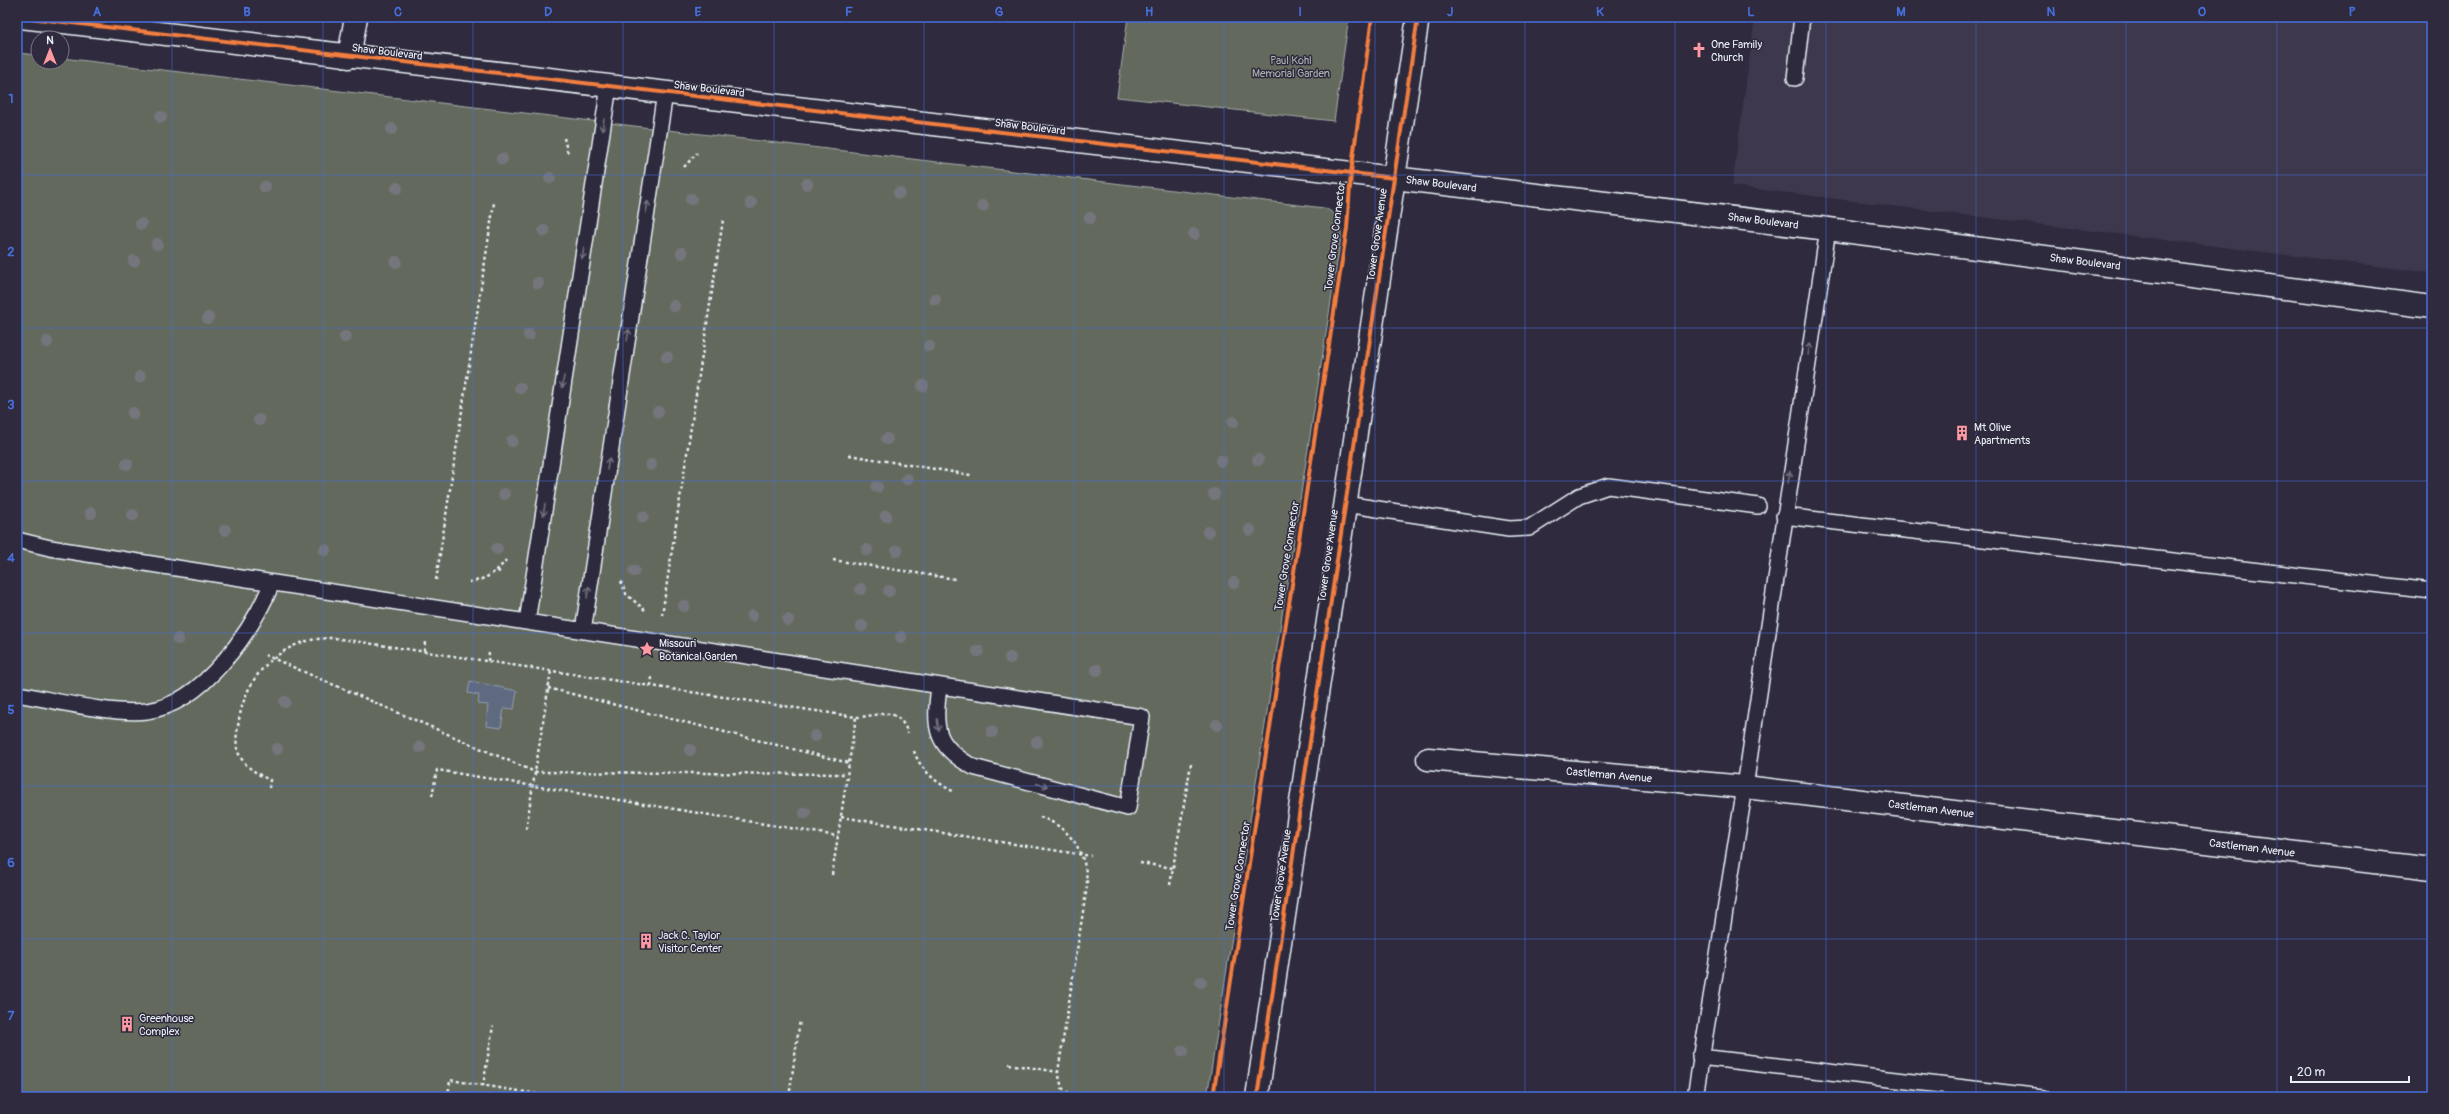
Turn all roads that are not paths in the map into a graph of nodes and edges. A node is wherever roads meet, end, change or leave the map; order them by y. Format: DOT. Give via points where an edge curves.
graph roads {
  1 [pos="21,17"];
  2 [pos="356,17"];
  3 [pos="1418,17"];
  4 [pos="1802,17"];
  5 [pos="350,57"];
  6 [pos="1795,78"];
  7 [pos="609,86"];
  8 [pos="665,93"];
  9 [pos="1394,178"];
  10 [pos="1828,229"];
  11 [pos="2432,307"];
  12 [pos="1345,504"];
  13 [pos="1758,506"];
  14 [pos="1784,516"];
  15 [pos="17,540"];
  16 [pos="272,583"];
  17 [pos="2432,591"];
  18 [pos="527,622"];
  19 [pos="582,631"];
  20 [pos="939,686"];
  21 [pos="17,694"];
  22 [pos="1428,759"];
  23 [pos="1744,787"];
  24 [pos="2432,869"];
  25 [pos="1700,1057"];
  26 [pos="1258,1097"];
  27 [pos="1695,1097"];
  28 [pos="2042,1097"];
  1 -- 5 [label="street, Shaw Boulevard"];
  2 -- 5 [label="street"];
  3 -- 9 [label="street, Tower Grove Avenue"];
  4 -- 6 [label="lane"];
  5 -- 7 [label="street, Shaw Boulevard"];
  7 -- 8 [label="street, Shaw Boulevard"];
  7 -- 18 [label="lane, one-way"];
  8 -- 9 [label="street, Shaw Boulevard"];
  19 -- 8 [label="lane, one-way"];
  9 -- 10 [label="street, Shaw Boulevard"];
  9 -- 12 [label="street, Tower Grove Avenue"];
  10 -- 11 [label="street, Shaw Boulevard"];
  14 -- 10 [label="lane, one-way"];
  12 -- 13 [label="lane" via="1509,529 1530,528 1579,496 1608,486"];
  12 -- 26 [label="street, Tower Grove Avenue"];
  14 -- 17 [label="lane"];
  14 -- 23 [label="lane"];
  15 -- 16 [label="lane" via="50,548"];
  16 -- 18 [label="lane"];
  16 -- 21 [label="lane" via="245,635 201,684 171,705 147,711 118,710"];
  18 -- 19 [label="lane"];
  19 -- 20 [label="lane"];
  20 -- 20 [label="lane, one-way" via="937,728 943,744 957,758 973,767 1128,808 1142,717"];
  22 -- 23 [label="street, Castleman Avenue"];
  23 -- 24 [label="street, Castleman Avenue"];
  23 -- 25 [label="lane"];
  25 -- 27 [label="lane"];
  25 -- 28 [label="lane"];
}
